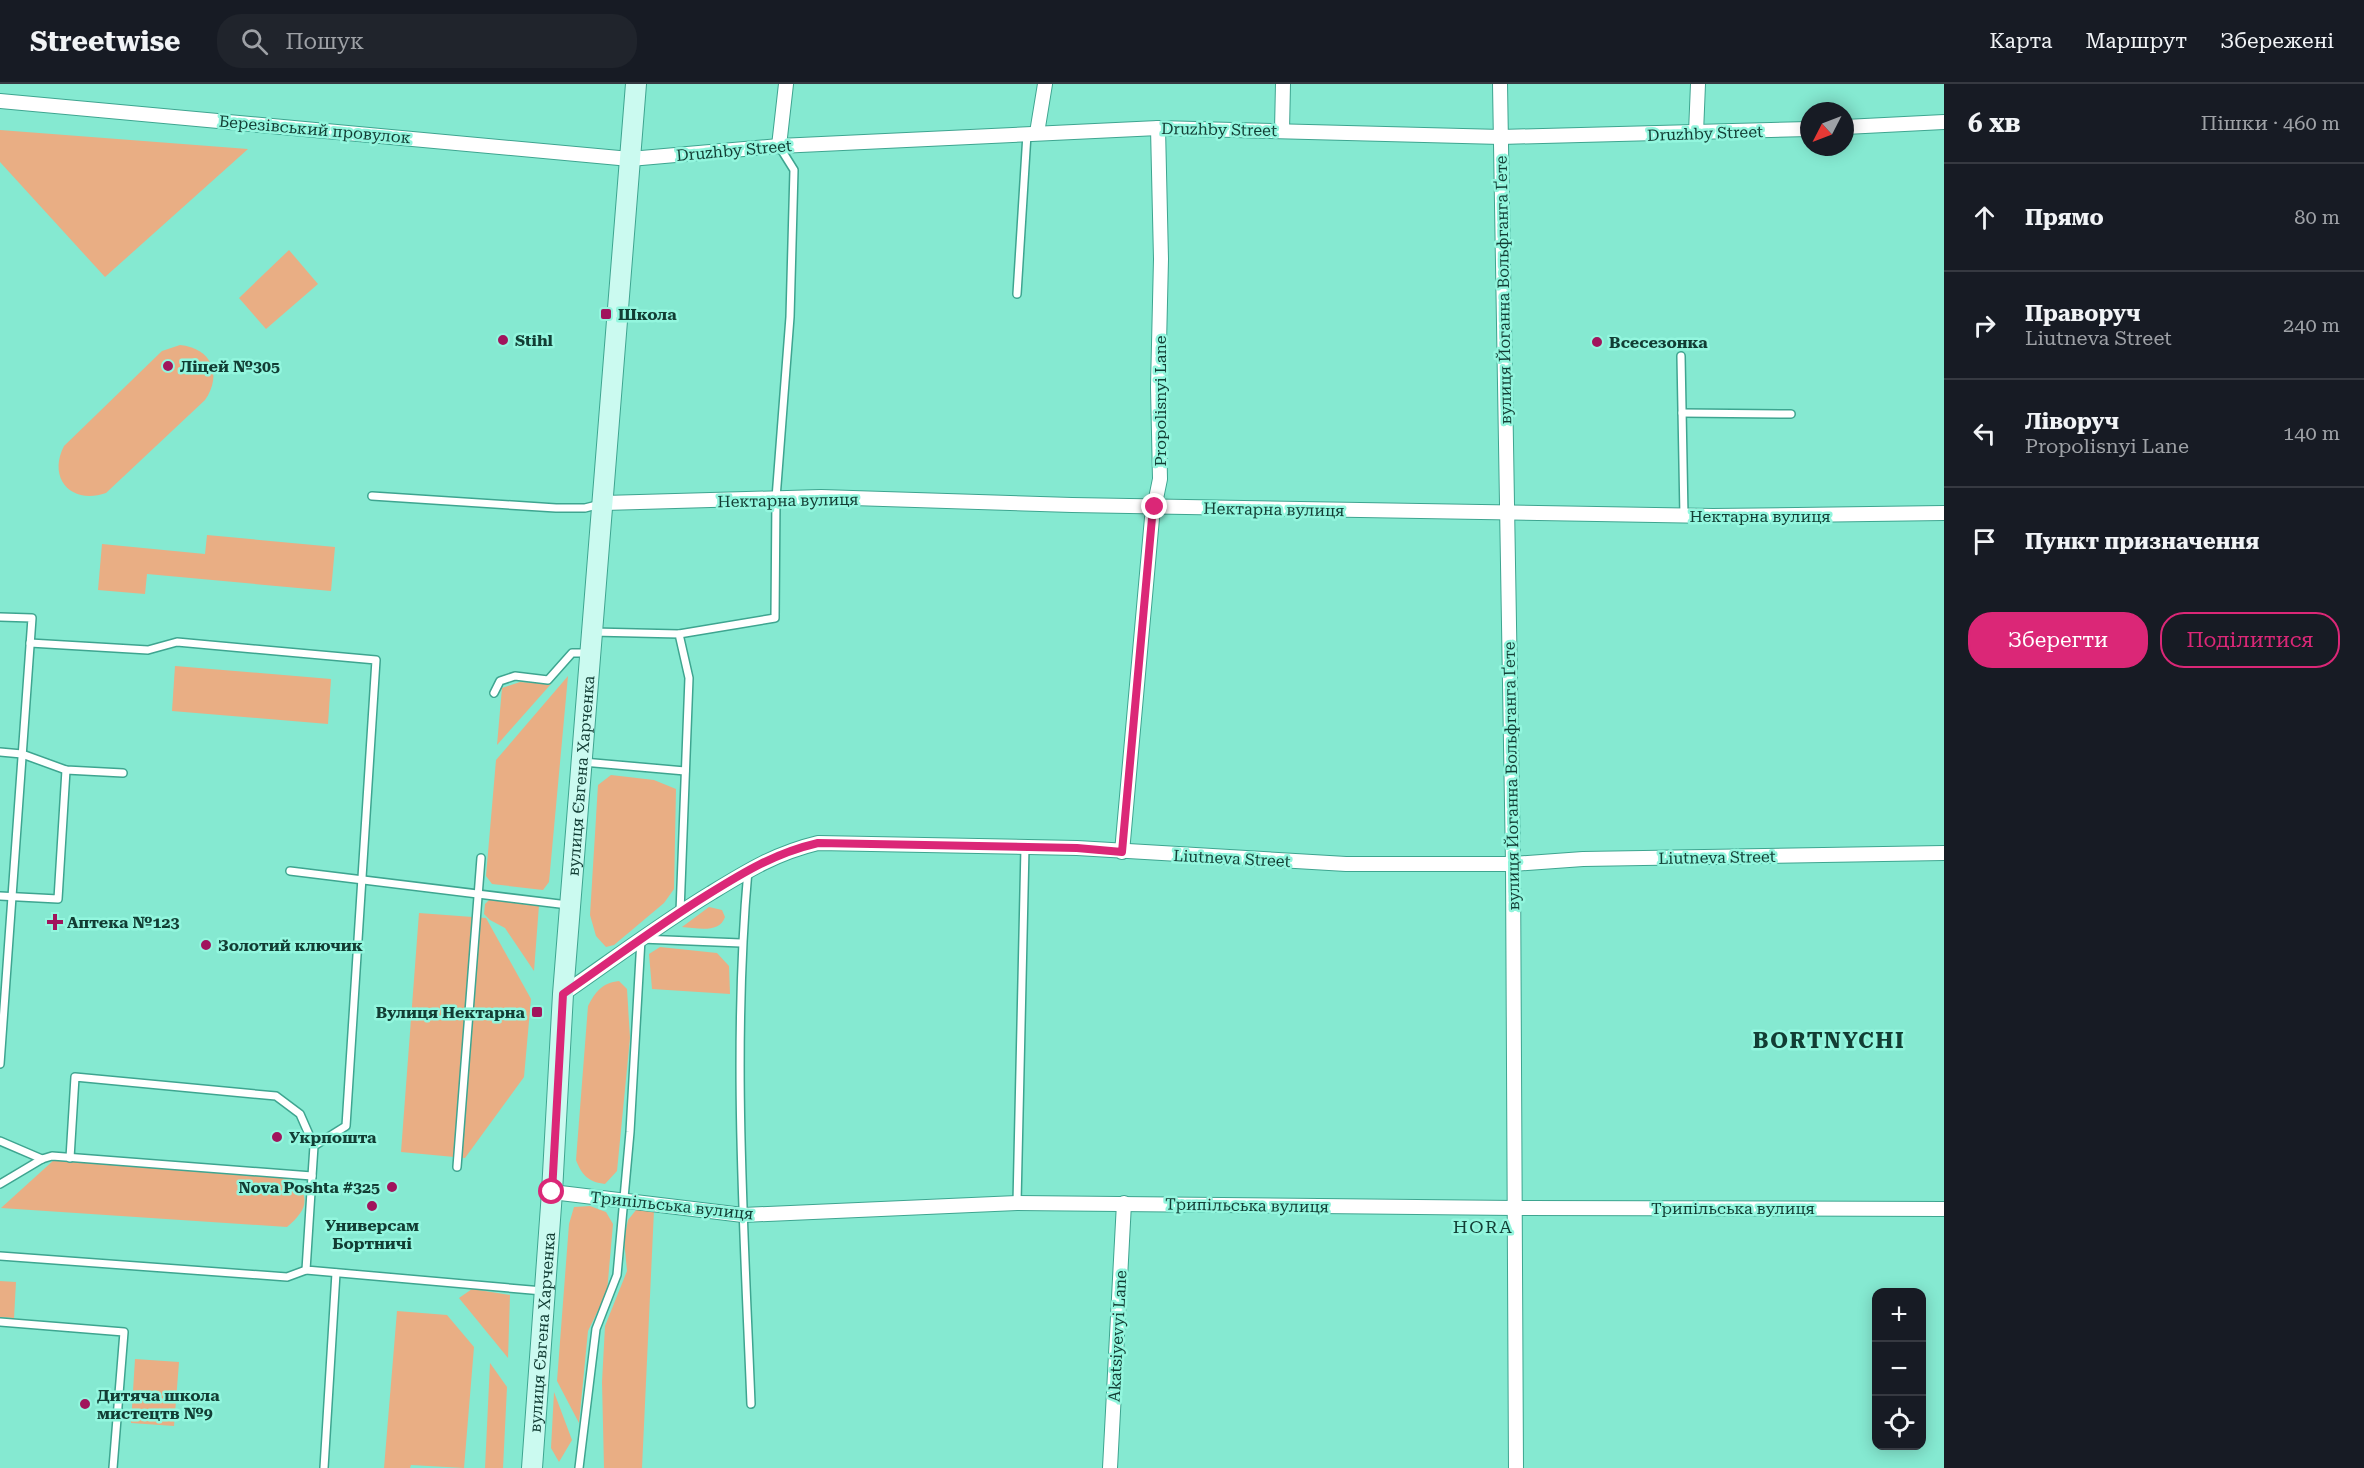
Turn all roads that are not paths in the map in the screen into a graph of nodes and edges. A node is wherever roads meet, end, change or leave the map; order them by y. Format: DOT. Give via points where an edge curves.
graph roads {
  1 [pos="636,84"];
  2 [pos="786,84"];
  3 [pos="1045,84"];
  4 [pos="1283,84"];
  5 [pos="1500,84"];
  6 [pos="1698,84"];
  7 [pos="0,100"];
  8 [pos="1944,122"];
  9 [pos="1854,127"];
  10 [pos="1158,128"];
  11 [pos="1800,129"];
  12 [pos="1282,130"];
  13 [pos="1696,133"];
  14 [pos="1032,134"];
  15 [pos="1501,137"];
  16 [pos="779,146"];
  17 [pos="630,159"];
  18 [pos="1017,294"];
  19 [pos="1681,356"];
  20 [pos="1682,413"];
  21 [pos="1791,414"];
  22 [pos="372,496"];
  23 [pos="776,498"];
  24 [pos="604,503"];
  25 [pos="1155,507"];
  26 [pos="1506,512"];
  27 [pos="1944,513"];
  28 [pos="1684,516"];
  29 [pos="0,617"];
  30 [pos="593,632"];
  31 [pos="680,634"];
  32 [pos="30,643"];
  33 [pos="591,652"];
  34 [pos="494,693"];
  35 [pos="0,752"];
  36 [pos="22,754"];
  37 [pos="582,762"];
  38 [pos="66,770"];
  39 [pos="685,771"];
  40 [pos="123,773"];
  41 [pos="1025,847"];
  42 [pos="1122,852"];
  43 [pos="1944,853"];
  44 [pos="481,858"];
  45 [pos="1513,864"];
  46 [pos="748,870"];
  47 [pos="290,871"];
  48 [pos="363,879"];
  49 [pos="478,894"];
  50 [pos="0,896"];
  51 [pos="12,896"];
  52 [pos="571,905"];
  53 [pos="680,912"];
  54 [pos="641,939"];
  55 [pos="741,944"];
  56 [pos="563,994"];
  57 [pos="0,1064"];
  58 [pos="0,1141"];
  59 [pos="314,1146"];
  60 [pos="70,1158"];
  61 [pos="42,1159"];
  62 [pos="457,1167"];
  63 [pos="312,1176"];
  64 [pos="0,1184"];
  65 [pos="552,1192"];
  66 [pos="625,1201"];
  67 [pos="1017,1203"];
  68 [pos="1124,1203"];
  69 [pos="1515,1208"];
  70 [pos="1944,1209"];
  71 [pos="743,1215"];
  72 [pos="0,1256"];
  73 [pos="306,1270"];
  74 [pos="336,1273"];
  75 [pos="545,1291"];
  76 [pos="0,1322"];
  77 [pos="751,1404"];
  78 [pos="113,1468"];
  79 [pos="324,1468"];
  80 [pos="532,1468"];
  81 [pos="579,1468"];
  82 [pos="1110,1468"];
  83 [pos="1516,1468"];
  1 -- 17 [label="main road, вулиця Євгена Харченка"];
  2 -- 16 [label="street"];
  3 -- 14 [label="street"];
  4 -- 12 [label="street"];
  5 -- 15 [label="street, вулиця Йоганна Вольфганга Ґете"];
  6 -- 13 [label="street"];
  7 -- 17 [label="street, Березівський провулок"];
  8 -- 9 [label="street"];
  10 -- 12 [label="street, Druzhby Street"];
  10 -- 14 [label="street, Druzhby Street"];
  10 -- 25 [label="street, Propolisnyi Lane" via="1160,479"];
  11 -- 13 [label="street, Druzhby Street"];
  12 -- 15 [label="street, Druzhby Street"];
  13 -- 15 [label="street, Druzhby Street"];
  14 -- 16 [label="street, Druzhby Street"];
  14 -- 18 [label="lane"];
  15 -- 26 [label="street, вулиця Йоганна Вольфганга Ґете"];
  16 -- 17 [label="street, Druzhby Street"];
  16 -- 23 [label="lane" via="794,170 790,317"];
  17 -- 24 [label="main road, вулиця Євгена Харченка"];
  19 -- 20 [label="lane"];
  20 -- 21 [label="lane"];
  20 -- 28 [label="lane"];
  22 -- 24 [label="lane" via="556,508 585,508"];
  23 -- 24 [label="street, Нектарна вулиця"];
  23 -- 25 [label="street, Нектарна вулиця"];
  23 -- 31 [label="lane" via="775,618"];
  24 -- 30 [label="main road, вулиця Євгена Харченка"];
  25 -- 26 [label="street, Нектарна вулиця"];
  25 -- 42 [label="street, Propolisnyi Lane"];
  26 -- 28 [label="street, Нектарна вулиця"];
  26 -- 45 [label="street, вулиця Йоганна Вольфганга Ґете"];
  27 -- 28 [label="street, Нектарна вулиця"];
  29 -- 32 [label="lane" via="32,618"];
  30 -- 31 [label="lane"];
  30 -- 33 [label="main road, вулиця Євгена Харченка"];
  31 -- 39 [label="lane" via="689,678"];
  32 -- 36 [label="lane"];
  32 -- 48 [label="lane" via="148,650 177,642 376,660"];
  33 -- 34 [label="lane" via="572,653 548,680 515,676 500,681"];
  33 -- 37 [label="main road, вулиця Євгена Харченка"];
  35 -- 36 [label="lane"];
  36 -- 38 [label="lane"];
  36 -- 51 [label="lane"];
  37 -- 39 [label="lane"];
  37 -- 52 [label="main road, вулиця Євгена Харченка"];
  38 -- 40 [label="lane"];
  38 -- 51 [label="lane" via="58,899"];
  39 -- 53 [label="lane"];
  41 -- 42 [label="street, Liutneva Street"];
  41 -- 46 [label="street, Liutneva Street" via="818,843 792,849"];
  41 -- 67 [label="lane"];
  42 -- 45 [label="street, Liutneva Street" via="1346,864"];
  43 -- 45 [label="street, Liutneva Street"];
  44 -- 49 [label="lane"];
  45 -- 69 [label="street, вулиця Йоганна Вольфганга Ґете"];
  46 -- 53 [label="street, Liutneva Street"];
  46 -- 55 [label="lane"];
  47 -- 48 [label="lane"];
  48 -- 49 [label="lane"];
  48 -- 59 [label="lane" via="346,1126"];
  49 -- 52 [label="lane"];
  49 -- 62 [label="lane"];
  50 -- 51 [label="lane"];
  51 -- 57 [label="lane"];
  52 -- 56 [label="main road, вулиця Євгена Харченка"];
  53 -- 54 [label="street, Liutneva Street"];
  54 -- 55 [label="lane"];
  54 -- 56 [label="street, Liutneva Street"];
  54 -- 66 [label="lane"];
  55 -- 71 [label="lane" via="739,1091"];
  56 -- 65 [label="main road, вулиця Євгена Харченка"];
  58 -- 61 [label="lane"];
  59 -- 60 [label="lane" via="300,1114 276,1096 75,1077"];
  59 -- 63 [label="lane"];
  60 -- 61 [label="lane"];
  60 -- 63 [label="lane"];
  61 -- 64 [label="lane"];
  63 -- 73 [label="lane"];
  65 -- 66 [label="street, Трипільська вулиця"];
  65 -- 75 [label="main road, вулиця Євгена Харченка"];
  66 -- 71 [label="street, Трипільська вулиця"];
  66 -- 81 [label="lane" via="617,1275 596,1329"];
  67 -- 68 [label="street, Трипільська вулиця"];
  67 -- 71 [label="street, Трипільська вулиця"];
  68 -- 69 [label="street, Трипільська вулиця"];
  68 -- 82 [label="street, Akatsiyevyi Lane"];
  69 -- 70 [label="street, Трипільська вулиця"];
  69 -- 83 [label="street, вулиця Йоганна Вольфганга Ґете"];
  71 -- 77 [label="lane"];
  72 -- 73 [label="lane" via="287,1277"];
  73 -- 74 [label="lane"];
  74 -- 75 [label="lane"];
  74 -- 79 [label="lane"];
  75 -- 80 [label="main road, вулиця Євгена Харченка"];
  76 -- 78 [label="lane" via="124,1332"];
}
